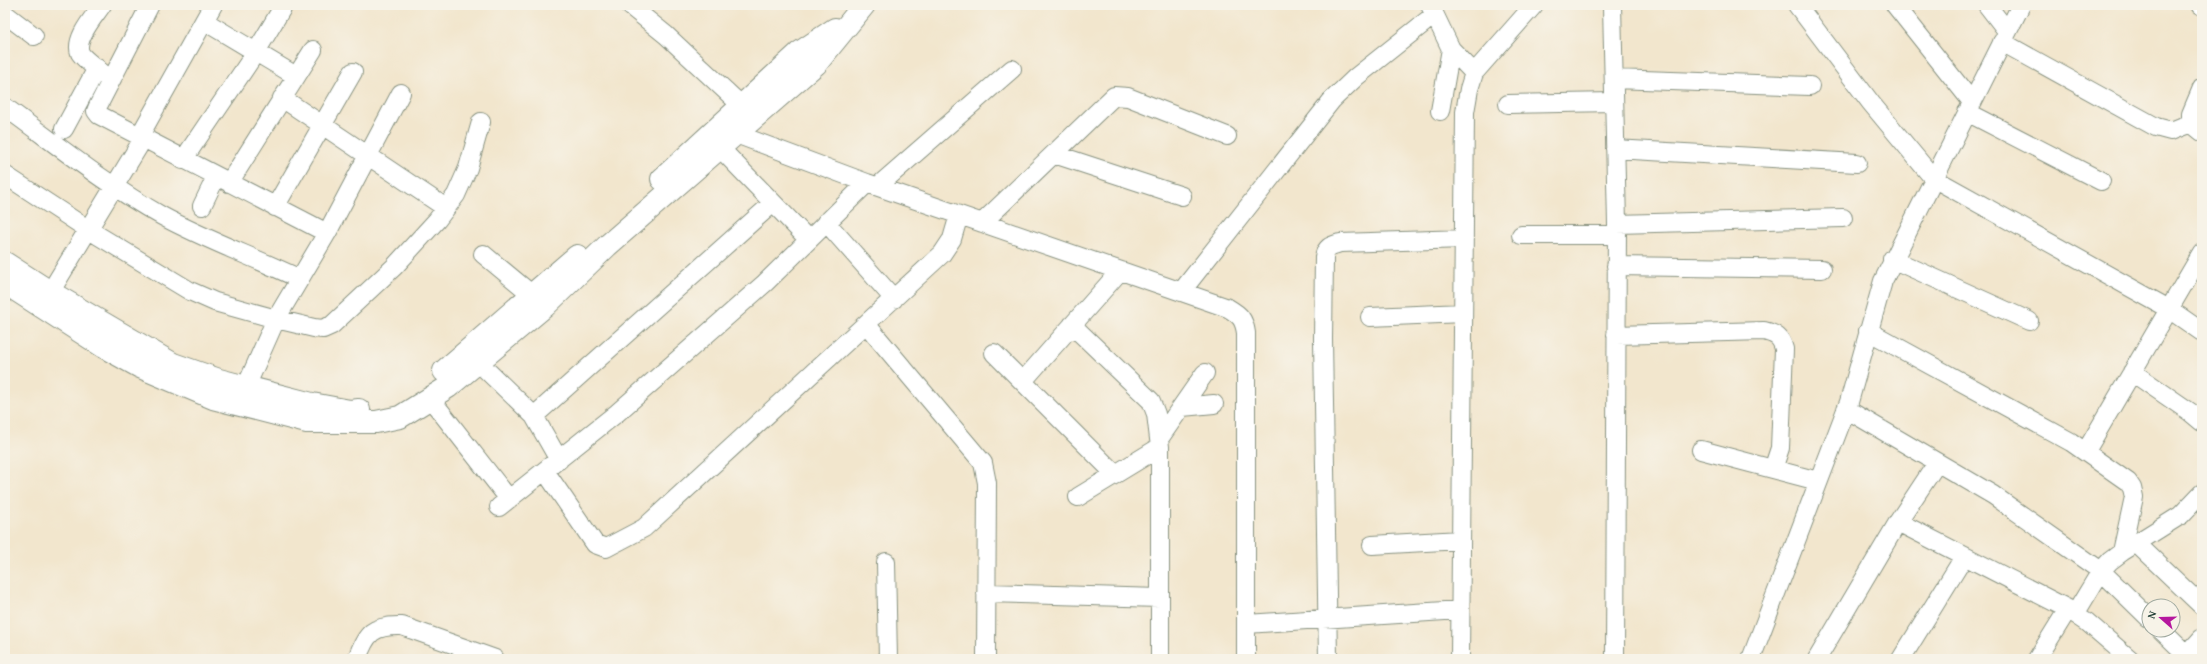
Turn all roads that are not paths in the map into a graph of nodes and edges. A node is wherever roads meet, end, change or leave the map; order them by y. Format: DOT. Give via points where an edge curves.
graph roads {
  1 [pos="102,5"];
  2 [pos="150,5"];
  3 [pos="213,5"];
  4 [pos="284,5"];
  5 [pos="629,5"];
  6 [pos="1534,5"];
  7 [pos="1612,5"];
  8 [pos="1797,5"];
  9 [pos="1895,5"];
  10 [pos="1988,5"];
  11 [pos="2021,5"];
  12 [pos="1432,10"];
  13 [pos="858,11"];
  14 [pos="5,14"];
  15 [pos="204,21"];
  16 [pos="34,36"];
  17 [pos="2005,37"];
  18 [pos="1451,48"];
  19 [pos="313,50"];
  20 [pos="256,52"];
  21 [pos="97,68"];
  22 [pos="1012,69"];
  23 [pos="353,72"];
  24 [pos="1474,73"];
  25 [pos="296,76"];
  26 [pos="1614,79"];
  27 [pos="111,80"];
  28 [pos="1810,86"];
  29 [pos="2202,88"];
  30 [pos="401,94"];
  31 [pos="282,98"];
  32 [pos="1614,102"];
  33 [pos="1508,104"];
  34 [pos="742,106"];
  35 [pos="5,107"];
  36 [pos="1969,107"];
  37 [pos="1440,111"];
  38 [pos="481,122"];
  39 [pos="322,125"];
  40 [pos="2197,128"];
  41 [pos="64,129"];
  42 [pos="1227,136"];
  43 [pos="141,138"];
  44 [pos="728,141"];
  45 [pos="1615,149"];
  46 [pos="1054,154"];
  47 [pos="368,156"];
  48 [pos="183,160"];
  49 [pos="1857,163"];
  50 [pos="5,175"];
  51 [pos="1933,178"];
  52 [pos="222,180"];
  53 [pos="2102,181"];
  54 [pos="872,184"];
  55 [pos="114,187"];
  56 [pos="1182,196"];
  57 [pos="774,203"];
  58 [pos="202,206"];
  59 [pos="275,207"];
  60 [pos="446,208"];
  61 [pos="959,215"];
  62 [pos="1843,218"];
  63 [pos="826,222"];
  64 [pos="982,223"];
  65 [pos="1617,229"];
  66 [pos="89,230"];
  67 [pos="327,233"];
  68 [pos="1521,235"];
  69 [pos="1464,238"];
  70 [pos="809,240"];
  71 [pos="2202,253"];
  72 [pos="483,254"];
  73 [pos="1892,259"];
  74 [pos="5,263"];
  75 [pos="1616,266"];
  76 [pos="1822,269"];
  77 [pos="1120,270"];
  78 [pos="300,279"];
  79 [pos="5,283"];
  80 [pos="1182,292"];
  81 [pos="46,299"];
  82 [pos="894,299"];
  83 [pos="539,301"];
  84 [pos="2169,309"];
  85 [pos="1463,314"];
  86 [pos="1370,317"];
  87 [pos="276,320"];
  88 [pos="2029,321"];
  89 [pos="866,324"];
  90 [pos="1072,325"];
  91 [pos="1868,331"];
  92 [pos="2202,332"];
  93 [pos="1616,335"];
  94 [pos="994,353"];
  95 [pos="478,362"];
  96 [pos="2132,372"];
  97 [pos="1205,373"];
  98 [pos="1023,381"];
  99 [pos="242,396"];
  100 [pos="430,398"];
  101 [pos="1214,404"];
  102 [pos="1182,407"];
  103 [pos="1846,409"];
  104 [pos="534,416"];
  105 [pos="2202,422"];
  106 [pos="1160,443"];
  107 [pos="1701,450"];
  108 [pos="2086,451"];
  109 [pos="559,460"];
  110 [pos="1937,463"];
  111 [pos="1773,469"];
  112 [pos="545,471"];
  113 [pos="1116,474"];
  114 [pos="1818,482"];
  115 [pos="2202,493"];
  116 [pos="1078,497"];
  117 [pos="1898,522"];
  118 [pos="1461,540"];
  119 [pos="1372,545"];
  120 [pos="2129,547"];
  121 [pos="1964,557"];
  122 [pos="886,562"];
  123 [pos="2101,571"];
  124 [pos="986,593"];
  125 [pos="1160,598"];
  126 [pos="2202,606"];
  127 [pos="1460,610"];
  128 [pos="2141,610"];
  129 [pos="2072,612"];
  130 [pos="1328,618"];
  131 [pos="1246,624"];
  132 [pos="2168,638"];
  133 [pos="2202,638"];
  134 [pos="2110,640"];
  135 [pos="2187,658"];
  136 [pos="357,659"];
  137 [pos="496,659"];
  138 [pos="888,659"];
  139 [pos="986,659"];
  140 [pos="1160,659"];
  141 [pos="1246,659"];
  142 [pos="1328,659"];
  143 [pos="1460,659"];
  144 [pos="1615,659"];
  145 [pos="1751,659"];
  146 [pos="1817,659"];
  147 [pos="1901,659"];
  148 [pos="2037,659"];
  149 [pos="2109,659"];
  150 [pos="2130,659"];
  1 -- 21 [label="street" via="81,37 79,47 81,54"];
  2 -- 27 [label="street"];
  3 -- 15 [label="street"];
  4 -- 20 [label="street"];
  5 -- 34 [label="street" via="666,35"];
  6 -- 24 [label="street"];
  7 -- 26 [label="street"];
  8 -- 51 [label="street" via="1870,102"];
  9 -- 36 [label="street"];
  10 -- 17 [label="street"];
  11 -- 17 [label="street"];
  12 -- 18 [label="street"];
  12 -- 80 [label="street" via="1332,100"];
  13 -- 34 [label="main road" via="799,53"];
  13 -- 44 [label="main road" via="816,64"];
  14 -- 16 [label="street"];
  15 -- 20 [label="street"];
  15 -- 43 [label="street"];
  17 -- 36 [label="street"];
  17 -- 40 [label="street" via="2156,127 2171,131"];
  18 -- 24 [label="street"];
  18 -- 37 [label="street"];
  19 -- 25 [label="street"];
  20 -- 25 [label="street"];
  20 -- 48 [label="street"];
  21 -- 27 [label="street"];
  21 -- 41 [label="street"];
  22 -- 54 [label="street"];
  23 -- 39 [label="street"];
  24 -- 69 [label="street" via="1468,89 1465,112"];
  25 -- 31 [label="street"];
  26 -- 28 [label="street"];
  26 -- 32 [label="street"];
  27 -- 43 [label="street" via="96,111"];
  29 -- 40 [label="street" via="2191,114"];
  30 -- 47 [label="street"];
  31 -- 39 [label="street"];
  31 -- 52 [label="street"];
  32 -- 33 [label="street"];
  32 -- 45 [label="street"];
  34 -- 83 [label="main road"];
  35 -- 55 [label="street"];
  36 -- 51 [label="street"];
  36 -- 53 [label="street"];
  38 -- 60 [label="street" via="468,168 456,195"];
  39 -- 47 [label="street"];
  39 -- 59 [label="street"];
  42 -- 46 [label="street" via="1128,97 1114,96"];
  43 -- 48 [label="street"];
  43 -- 55 [label="street"];
  44 -- 54 [label="street"];
  44 -- 57 [label="street"];
  44 -- 83 [label="main road"];
  45 -- 49 [label="street"];
  45 -- 65 [label="street"];
  46 -- 56 [label="street"];
  46 -- 64 [label="street"];
  47 -- 60 [label="street"];
  47 -- 67 [label="street"];
  48 -- 52 [label="street"];
  50 -- 66 [label="street"];
  51 -- 73 [label="street"];
  51 -- 84 [label="street"];
  52 -- 58 [label="street"];
  52 -- 59 [label="street"];
  54 -- 61 [label="street"];
  54 -- 63 [label="street"];
  55 -- 66 [label="street"];
  55 -- 78 [label="street" via="180,224"];
  57 -- 70 [label="street"];
  57 -- 104 [label="street"];
  59 -- 67 [label="street"];
  60 -- 87 [label="street" via="394,267 332,325 323,329"];
  61 -- 64 [label="street"];
  61 -- 82 [label="street" via="952,239 942,254"];
  62 -- 65 [label="street"];
  63 -- 70 [label="street"];
  63 -- 82 [label="street"];
  64 -- 77 [label="street"];
  65 -- 68 [label="street"];
  65 -- 75 [label="street"];
  66 -- 81 [label="street"];
  66 -- 87 [label="street" via="190,291 215,302"];
  67 -- 78 [label="street"];
  69 -- 85 [label="street"];
  69 -- 130 [label="street" via="1340,243 1326,250 1322,340"];
  70 -- 109 [label="street" via="765,283 635,398"];
  71 -- 84 [label="street"];
  72 -- 83 [label="street"];
  73 -- 88 [label="street"];
  73 -- 91 [label="street"];
  74 -- 81 [label="main road"];
  75 -- 76 [label="street"];
  75 -- 93 [label="street"];
  77 -- 80 [label="street"];
  77 -- 90 [label="street"];
  78 -- 87 [label="street"];
  79 -- 81 [label="main road"];
  80 -- 131 [label="street" via="1228,308 1239,314 1245,322"];
  81 -- 99 [label="main road" via="174,364 219,380"];
  82 -- 89 [label="street"];
  83 -- 95 [label="main road"];
  83 -- 99 [label="main road" via="438,376 394,404 377,409 350,411"];
  84 -- 92 [label="street"];
  84 -- 96 [label="street"];
  85 -- 86 [label="street"];
  85 -- 118 [label="street"];
  87 -- 99 [label="street"];
  89 -- 112 [label="street" via="644,528 606,548 595,544"];
  89 -- 124 [label="street" via="983,463 987,483"];
  90 -- 98 [label="street"];
  90 -- 106 [label="street" via="1151,401 1156,414"];
  91 -- 103 [label="street"];
  91 -- 108 [label="street"];
  93 -- 111 [label="street" via="1764,331 1775,333 1784,349 1780,448"];
  93 -- 144 [label="street"];
  94 -- 98 [label="street"];
  95 -- 100 [label="main road"];
  95 -- 104 [label="street"];
  96 -- 105 [label="street"];
  96 -- 108 [label="street"];
  97 -- 102 [label="street"];
  98 -- 113 [label="street"];
  99 -- 100 [label="main road" via="307,422 376,422 400,417"];
  100 -- 112 [label="street" via="504,503"];
  101 -- 102 [label="street"];
  102 -- 106 [label="street"];
  103 -- 110 [label="street"];
  103 -- 114 [label="street"];
  104 -- 109 [label="street"];
  106 -- 113 [label="street"];
  106 -- 125 [label="street"];
  107 -- 111 [label="street"];
  108 -- 120 [label="street" via="2128,482 2132,488 2134,497"];
  109 -- 112 [label="street"];
  110 -- 117 [label="street"];
  110 -- 123 [label="street" via="1981,487"];
  111 -- 114 [label="street"];
  113 -- 116 [label="street"];
  114 -- 145 [label="street"];
  115 -- 120 [label="street" via="2181,515"];
  117 -- 121 [label="street"];
  117 -- 146 [label="street"];
  118 -- 119 [label="street"];
  118 -- 127 [label="street"];
  120 -- 123 [label="street"];
  120 -- 126 [label="street"];
  121 -- 129 [label="street"];
  121 -- 147 [label="street"];
  122 -- 138 [label="street"];
  123 -- 128 [label="street"];
  123 -- 129 [label="street"];
  124 -- 125 [label="street"];
  124 -- 139 [label="street"];
  125 -- 140 [label="street"];
  127 -- 130 [label="street"];
  127 -- 143 [label="street"];
  129 -- 134 [label="street"];
  129 -- 148 [label="street"];
  130 -- 131 [label="street"];
  130 -- 142 [label="street"];
  131 -- 141 [label="street"];
  132 -- 135 [label="street"];
  133 -- 135 [label="street"];
  134 -- 149 [label="street"];
  134 -- 150 [label="street"];
  136 -- 137 [label="street" via="368,634 380,627 402,626"];
}
